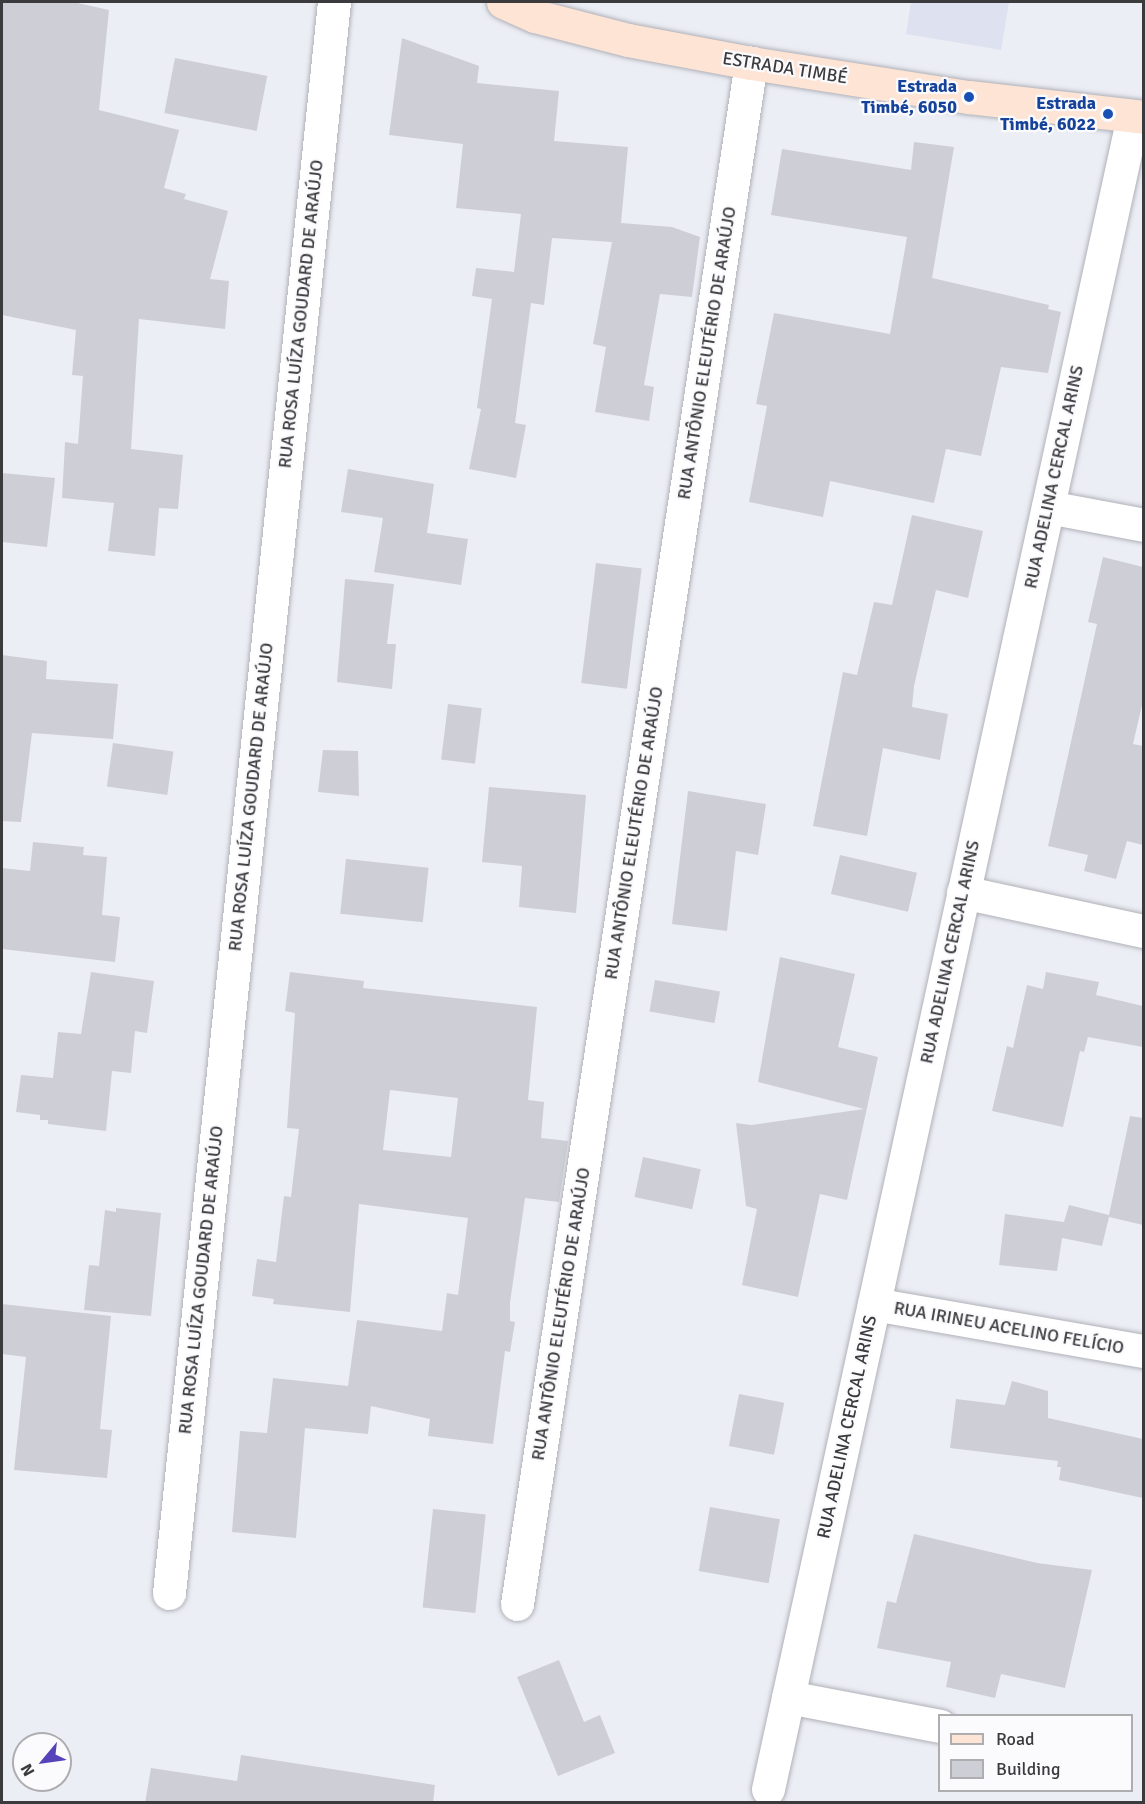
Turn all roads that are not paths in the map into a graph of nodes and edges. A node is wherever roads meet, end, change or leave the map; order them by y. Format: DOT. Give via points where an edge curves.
graph roads {
  1 [pos="333,2"];
  2 [pos="503,2"];
  3 [pos="751,63"];
  4 [pos="1138,116"];
  5 [pos="1048,507"];
  6 [pos="1143,525"];
  7 [pos="963,892"];
  8 [pos="1143,931"];
  9 [pos="874,1304"];
  10 [pos="1143,1352"];
  11 [pos="169,1593"];
  12 [pos="517,1604"];
  13 [pos="788,1697"];
  14 [pos="938,1726"];
  15 [pos="768,1789"];
  1 -- 11 [label="street, RUA ROSA LUÍZA GOUDARD DE ARAÚJO"];
  2 -- 3 [label="main road, ESTRADA TIMBÉ" via="535,16 628,40"];
  3 -- 4 [label="main road, ESTRADA TIMBÉ" via="969,97"];
  3 -- 12 [label="street, RUA ANTÔNIO ELEUTÉRIO DE ARAÚJO"];
  4 -- 5 [label="street, RUA ADELINA CERCAL ARINS"];
  5 -- 6 [label="street"];
  5 -- 7 [label="street, RUA ADELINA CERCAL ARINS"];
  7 -- 8 [label="street"];
  7 -- 9 [label="street, RUA ADELINA CERCAL ARINS"];
  9 -- 10 [label="street, RUA IRINEU ACELINO FELÍCIO"];
  9 -- 13 [label="street, RUA ADELINA CERCAL ARINS"];
  13 -- 14 [label="street"];
  13 -- 15 [label="street, RUA ADELINA CERCAL ARINS"];
}
